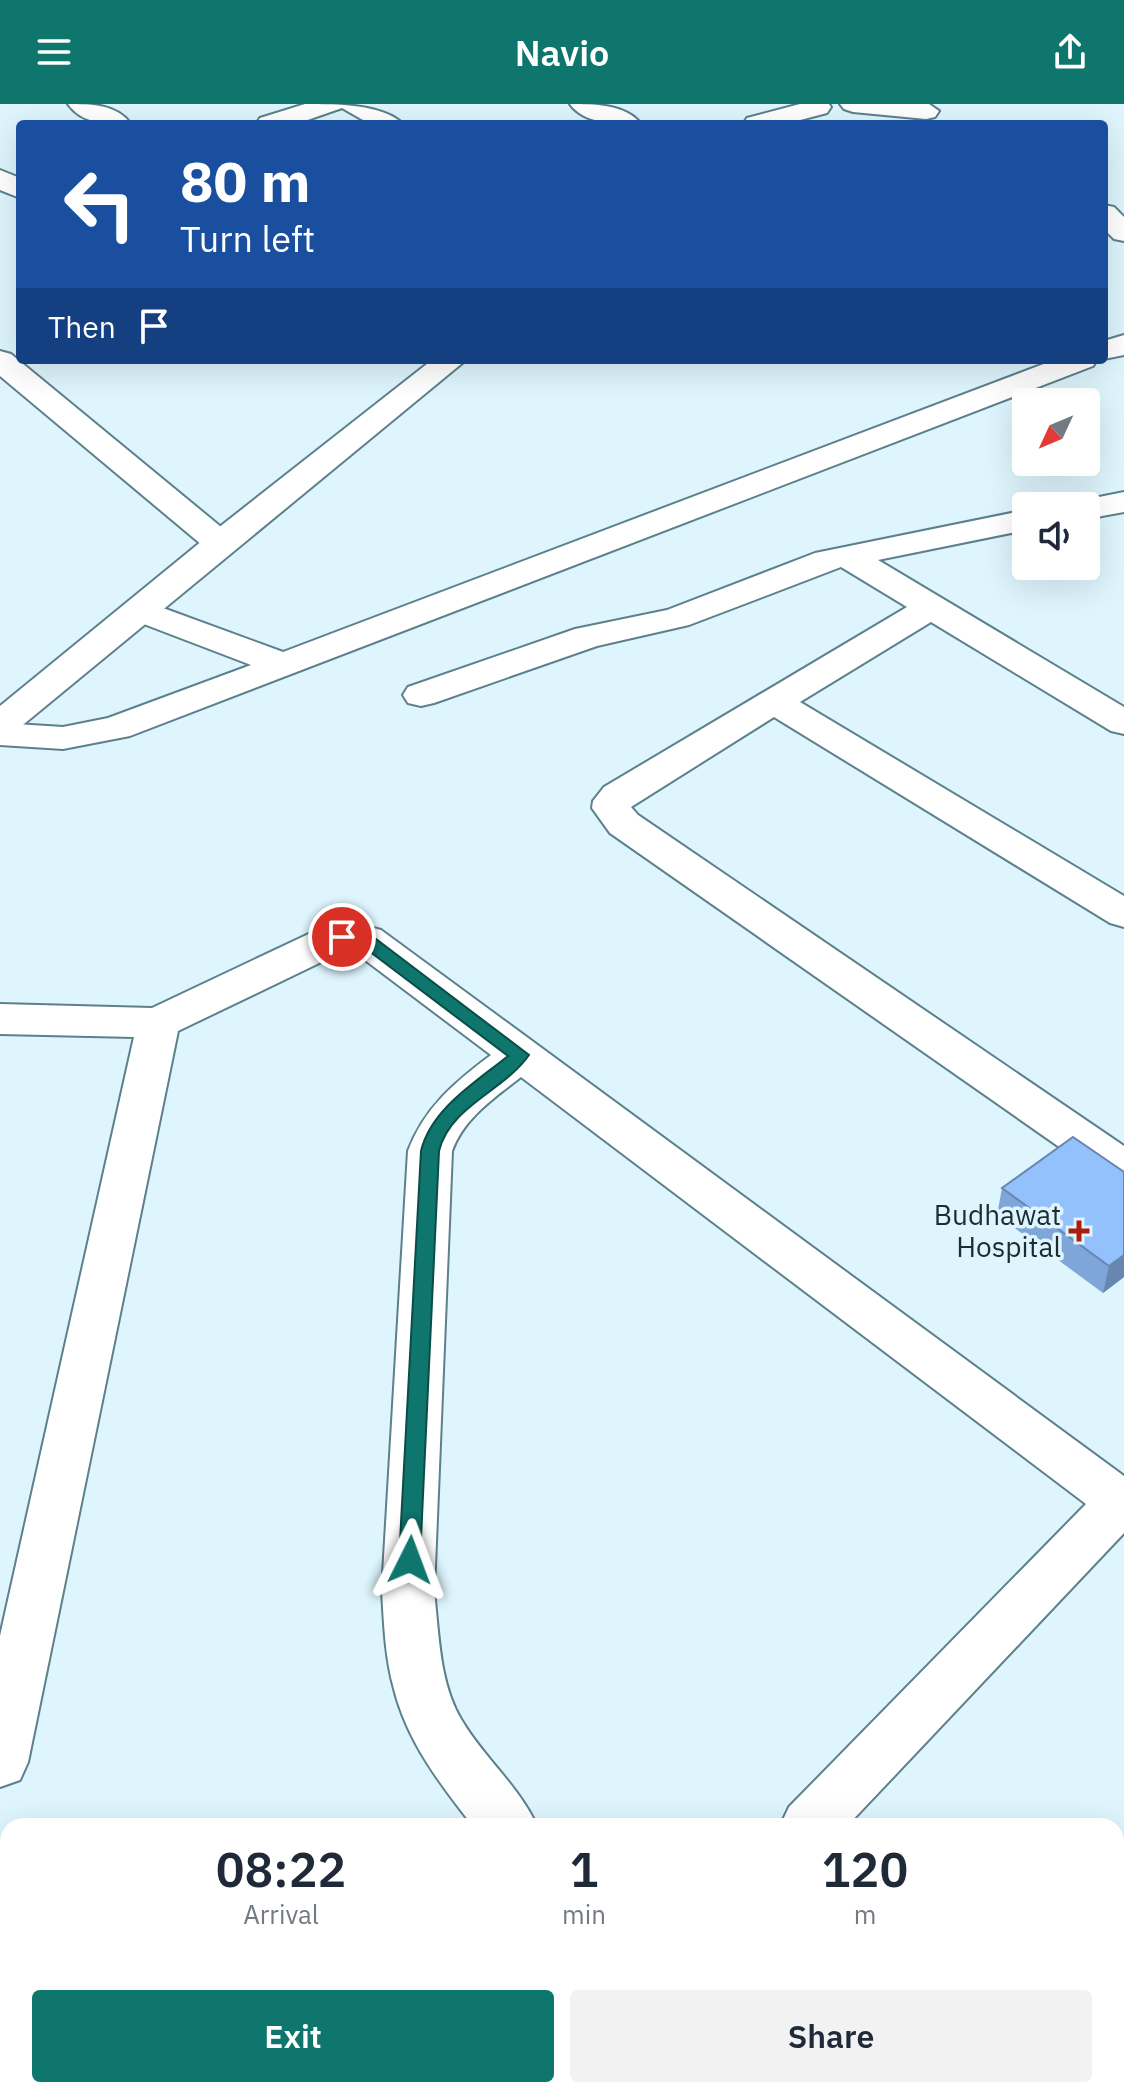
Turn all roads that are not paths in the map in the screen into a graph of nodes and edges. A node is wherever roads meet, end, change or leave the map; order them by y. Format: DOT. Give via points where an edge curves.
graph roads {
  1 [pos="332,104"];
  2 [pos="352,104"];
  3 [pos="583,104"];
  4 [pos="844,104"];
  5 [pos="853,104"];
  6 [pos="85,105"];
  7 [pos="805,106"];
  8 [pos="917,107"];
  9 [pos="111,120"];
  10 [pos="282,120"];
  11 [pos="382,120"];
  12 [pos="619,120"];
  13 [pos="765,120"];
  14 [pos="942,120"];
  15 [pos="1108,217"];
  16 [pos="1124,233"];
  17 [pos="0,360"];
  18 [pos="446,364"];
  19 [pos="1072,364"];
  20 [pos="1124,502"];
  21 [pos="1100,506"];
  22 [pos="1012,523"];
  23 [pos="220,543"];
  24 [pos="845,555"];
  25 [pos="930,608"];
  26 [pos="140,611"];
  27 [pos="285,665"];
  28 [pos="421,695"];
  29 [pos="776,703"];
  30 [pos="1124,723"];
  31 [pos="0,725"];
  32 [pos="0,734"];
  33 [pos="1124,914"];
  34 [pos="0,1019"];
  35 [pos="158,1023"];
  36 [pos="520,1055"];
  37 [pos="1121,1163"];
  38 [pos="1122,1503"];
  39 [pos="0,1762"];
  40 [pos="502,1818"];
  41 [pos="817,1818"];
  1 -- 10 [label="street"];
  2 -- 11 [label="street"];
  3 -- 12 [label="street"];
  4 -- 7 [label="street"];
  5 -- 8 [label="street"];
  6 -- 9 [label="street"];
  7 -- 13 [label="street"];
  8 -- 14 [label="street"];
  15 -- 16 [label="street"];
  17 -- 23 [label="street"];
  18 -- 23 [label="street"];
  19 -- 27 [label="street"];
  20 -- 21 [label="street"];
  22 -- 24 [label="street"];
  23 -- 26 [label="street"];
  24 -- 25 [label="street"];
  24 -- 28 [label="street" via="677,618 588,637"];
  25 -- 29 [label="street"];
  25 -- 30 [label="street"];
  26 -- 27 [label="street"];
  26 -- 31 [label="street"];
  27 -- 32 [label="street" via="103,732 63,738"];
  29 -- 33 [label="street"];
  29 -- 37 [label="street" via="618,795 612,801 616,816"];
  34 -- 35 [label="street"];
  35 -- 36 [label="street" via="330,941 354,937 366,940"];
  35 -- 39 [label="street"];
  36 -- 38 [label="street"];
  36 -- 40 [label="street" via="452,1112 433,1137 430,1151 408,1591 425,1702 446,1745"];
  38 -- 41 [label="street"];
}
